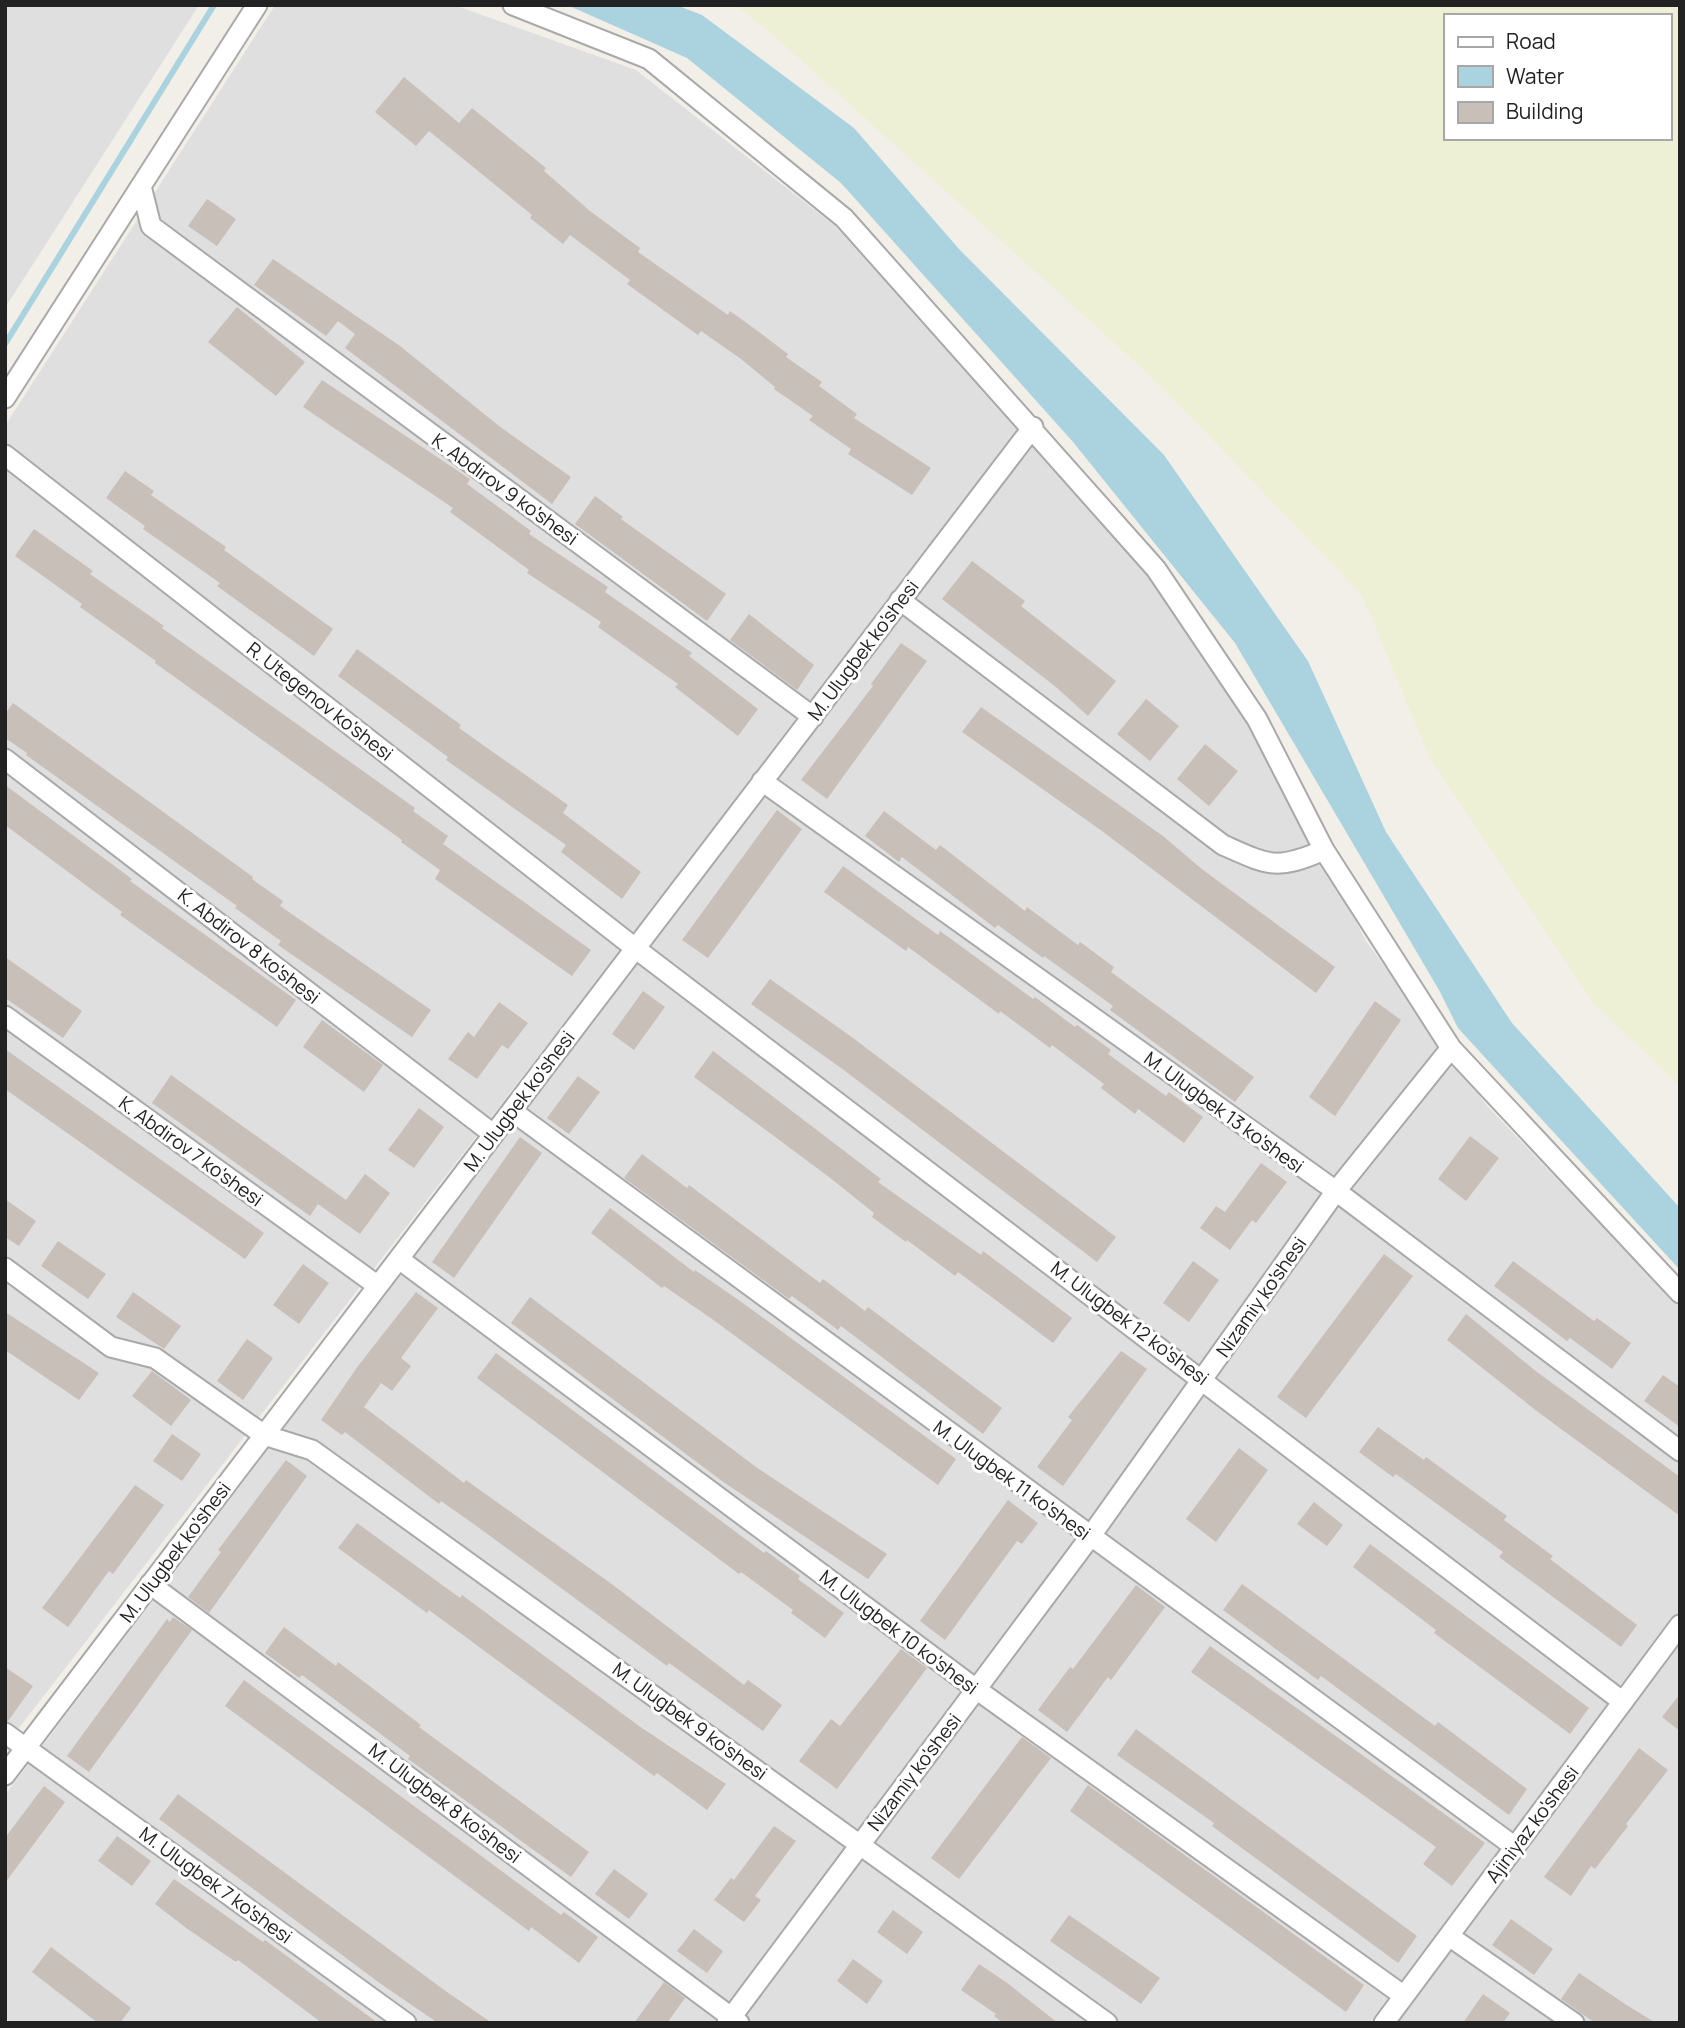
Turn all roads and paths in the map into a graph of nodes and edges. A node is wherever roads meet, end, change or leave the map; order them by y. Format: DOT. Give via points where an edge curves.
graph roads {
  1 [pos="257,5"];
  2 [pos="513,5"];
  3 [pos="141,186"];
  4 [pos="5,398"];
  5 [pos="1033,427"];
  6 [pos="5,456"];
  7 [pos="900,600"];
  8 [pos="813,717"];
  9 [pos="5,759"];
  10 [pos="762,781"];
  11 [pos="1324,850"];
  12 [pos="635,947"];
  13 [pos="5,1016"];
  14 [pos="1451,1048"];
  15 [pos="512,1111"];
  16 [pos="493,1134"];
  17 [pos="1336,1191"];
  18 [pos="399,1259"];
  19 [pos="5,1268"];
  20 [pos="378,1286"];
  21 [pos="1680,1293"];
  22 [pos="1203,1378"];
  23 [pos="264,1434"];
  24 [pos="1680,1451"];
  25 [pos="1090,1537"];
  26 [pos="150,1584"];
  27 [pos="1680,1625"];
  28 [pos="976,1689"];
  29 [pos="1623,1702"];
  30 [pos="5,1732"];
  31 [pos="26,1748"];
  32 [pos="5,1775"];
  33 [pos="861,1843"];
  34 [pos="1515,1847"];
  35 [pos="1449,1936"];
  36 [pos="1404,1996"];
  37 [pos="733,2021"];
  38 [pos="406,2023"];
  39 [pos="1107,2023"];
  40 [pos="1384,2023"];
  41 [pos="1574,2023"];
  1 -- 3 [label="street"];
  2 -- 5 [label="street" via="649,59 844,218"];
  3 -- 4 [label="street"];
  3 -- 8 [label="street, K. Abdirov 9 ko'shesi" via="151,226"];
  5 -- 7 [label="street, M. Ulugbek ko'shesi"];
  5 -- 11 [label="street" via="1156,569 1257,719"];
  6 -- 12 [label="street, R. Utegenov ko'shesi"];
  7 -- 8 [label="street, M. Ulugbek ko'shesi"];
  7 -- 11 [label="street" via="1223,845 1269,865"];
  8 -- 10 [label="street, M. Ulugbek ko'shesi"];
  9 -- 16 [label="street, K. Abdirov 8 ko'shesi"];
  10 -- 12 [label="street, M. Ulugbek ko'shesi"];
  10 -- 17 [label="street, M. Ulugbek 13 ko'shesi"];
  11 -- 14 [label="street"];
  12 -- 15 [label="street, M. Ulugbek ko'shesi"];
  12 -- 22 [label="street, M. Ulugbek 12 ko'shesi"];
  13 -- 20 [label="street, K. Abdirov 7 ko'shesi"];
  14 -- 17 [label="street, Nizamiy ko'shesi"];
  14 -- 21 [label="street"];
  15 -- 16 [label="street, M. Ulugbek ko'shesi"];
  15 -- 25 [label="street, M. Ulugbek 11 ko'shesi"];
  16 -- 18 [label="street, M. Ulugbek ko'shesi"];
  17 -- 22 [label="street, Nizamiy ko'shesi"];
  17 -- 24 [label="street, M. Ulugbek 13 ko'shesi"];
  18 -- 20 [label="street, M. Ulugbek ko'shesi"];
  18 -- 28 [label="street, M. Ulugbek 10 ko'shesi"];
  19 -- 23 [label="street, M. Ulugbek 9 ko'shesi" via="111,1347 155,1358"];
  20 -- 23 [label="street, M. Ulugbek ko'shesi"];
  22 -- 25 [label="street, Nizamiy ko'shesi"];
  22 -- 29 [label="street, M. Ulugbek 12 ko'shesi"];
  23 -- 26 [label="street, M. Ulugbek ko'shesi"];
  23 -- 33 [label="street, M. Ulugbek 9 ko'shesi" via="312,1450"];
  25 -- 28 [label="street, Nizamiy ko'shesi"];
  25 -- 34 [label="street, M. Ulugbek 11 ko'shesi"];
  26 -- 31 [label="street, M. Ulugbek ko'shesi"];
  26 -- 37 [label="street, M. Ulugbek 8 ko'shesi"];
  27 -- 29 [label="street, Ajiniyaz ko'shesi"];
  28 -- 33 [label="street, Nizamiy ko'shesi"];
  28 -- 36 [label="street, M. Ulugbek 10 ko'shesi"];
  29 -- 34 [label="street, Ajiniyaz ko'shesi"];
  30 -- 31 [label="street, M. Ulugbek 7 ko'shesi"];
  31 -- 32 [label="street, M. Ulugbek ko'shesi"];
  31 -- 38 [label="street, M. Ulugbek 7 ko'shesi"];
  33 -- 37 [label="street, Nizamiy ko'shesi"];
  33 -- 39 [label="street, M. Ulugbek 9 ko'shesi"];
  34 -- 35 [label="street, Ajiniyaz ko'shesi"];
  35 -- 36 [label="street, Ajiniyaz ko'shesi"];
  35 -- 41 [label="street"];
  36 -- 40 [label="street, Ajiniyaz ko'shesi"];
}
